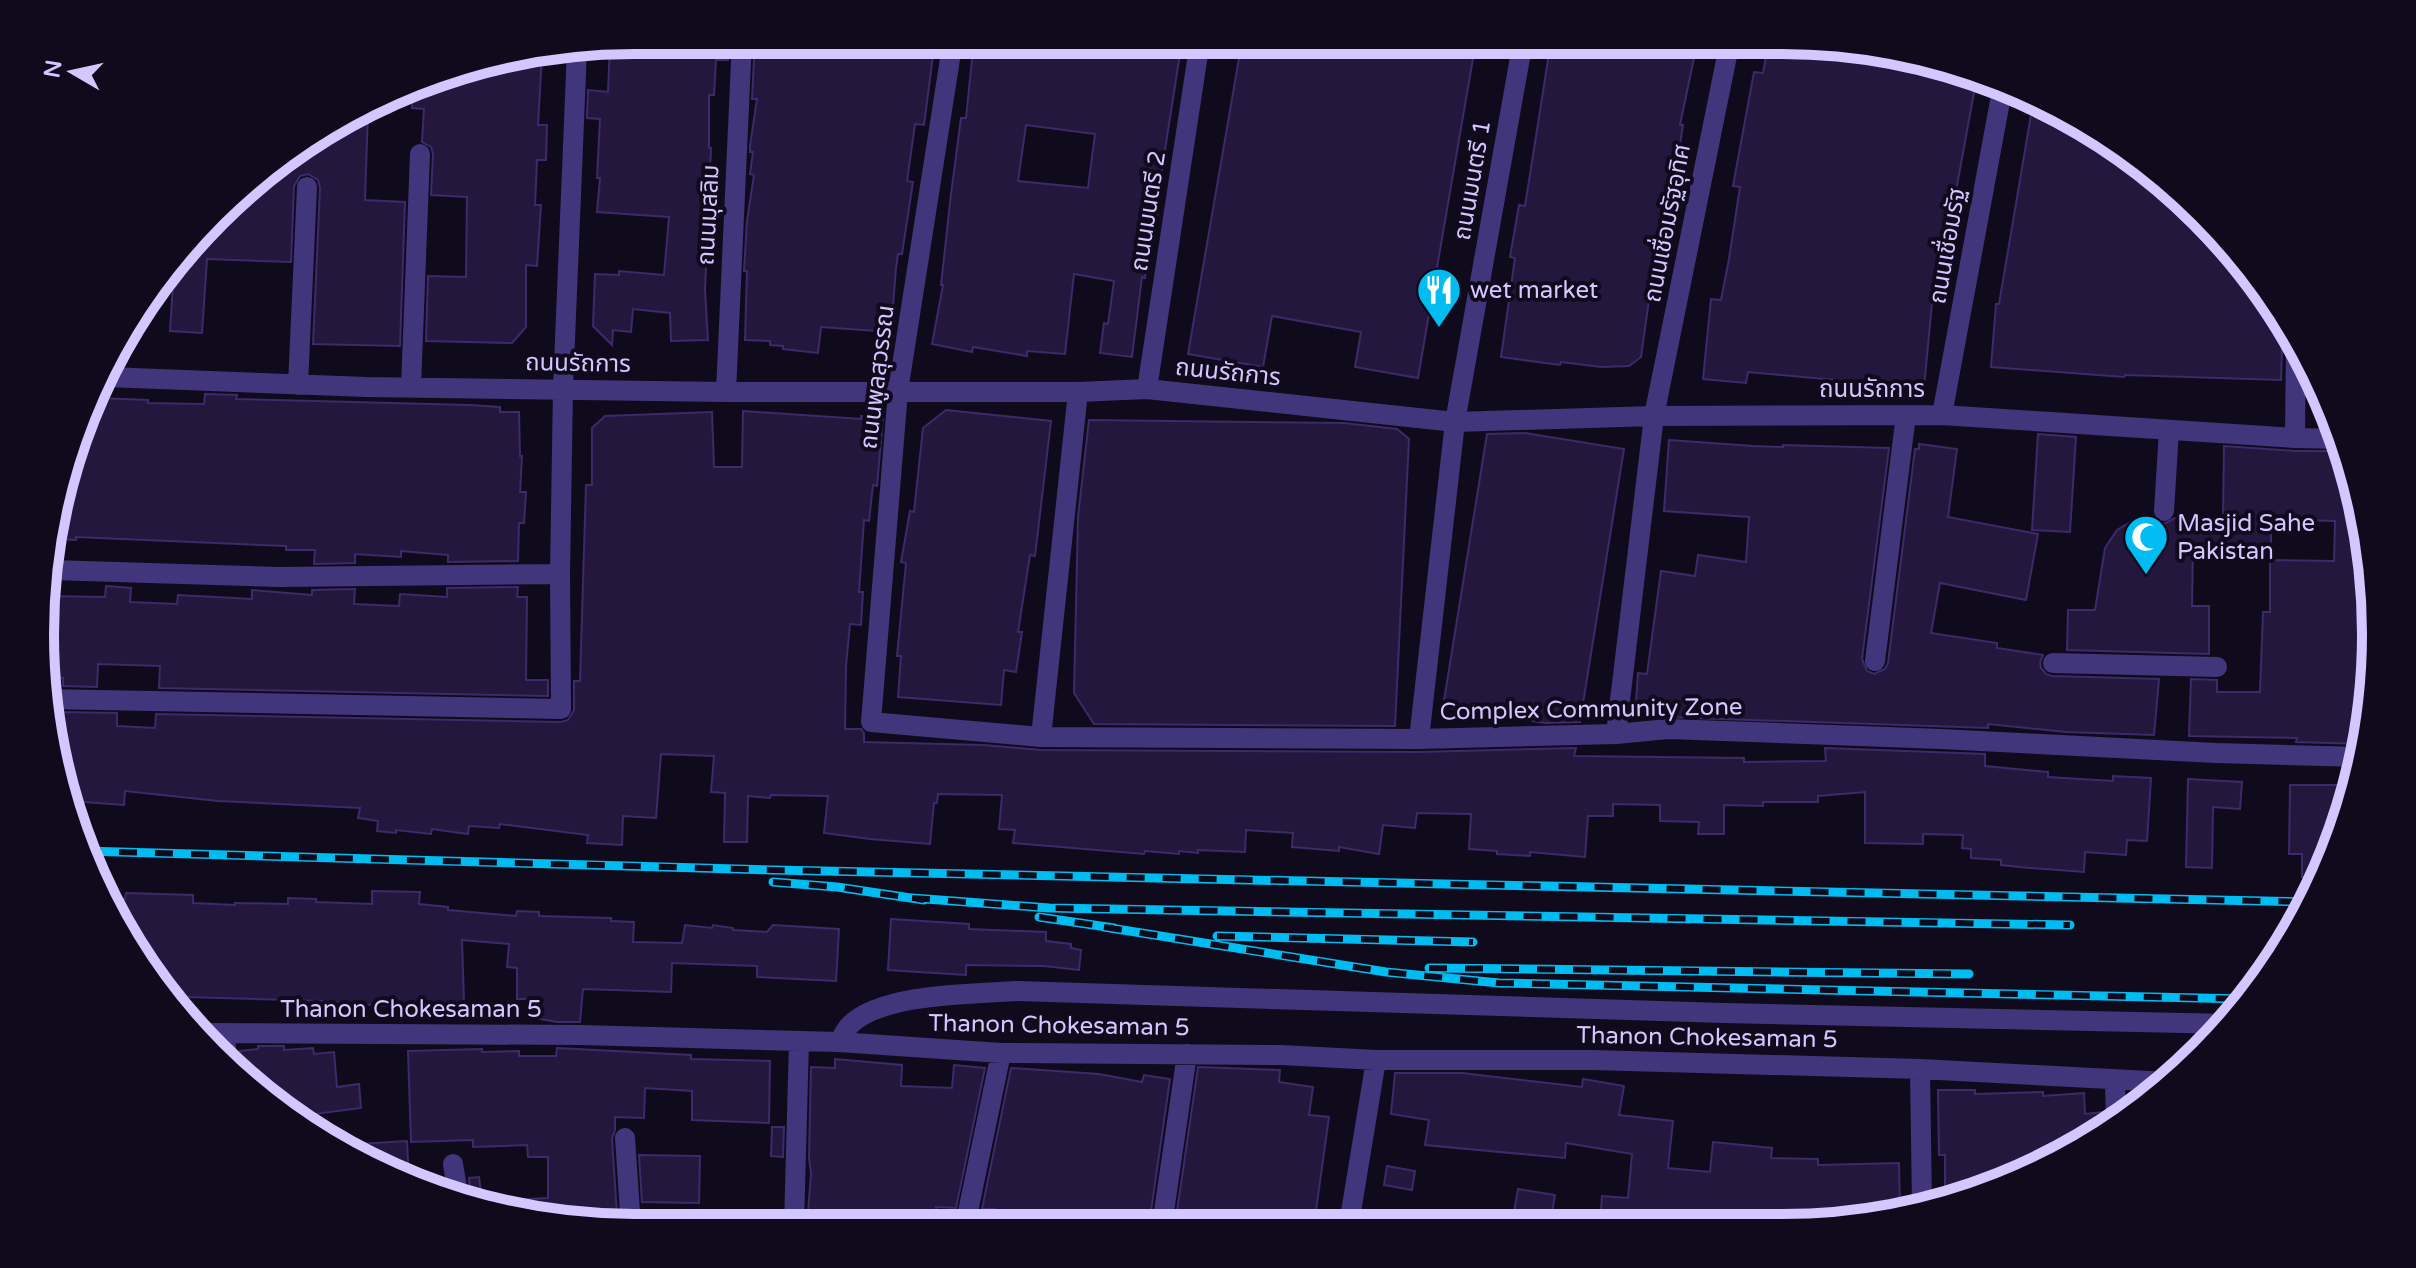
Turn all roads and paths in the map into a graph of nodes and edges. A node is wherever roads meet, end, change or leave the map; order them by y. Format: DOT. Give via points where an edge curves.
graph roads {
  1 [pos="741,54"];
  2 [pos="951,54"];
  3 [pos="1198,54"];
  4 [pos="1521,54"];
  5 [pos="1727,54"];
  6 [pos="577,57"];
  7 [pos="2001,97"];
  8 [pos="420,154"];
  9 [pos="307,187"];
  10 [pos="2296,365"];
  11 [pos="114,377"];
  12 [pos="298,385"];
  13 [pos="411,387"];
  14 [pos="563,388"];
  15 [pos="1147,389"];
  16 [pos="898,391"];
  17 [pos="726,392"];
  18 [pos="1078,392"];
  19 [pos="1906,415"];
  20 [pos="1942,415"];
  21 [pos="1654,416"];
  22 [pos="1455,422"];
  23 [pos="2169,430"];
  24 [pos="2295,438"];
  25 [pos="2328,439"];
  26 [pos="2164,511"];
  27 [pos="58,570"];
  28 [pos="560,574"];
  29 [pos="1875,661"];
  30 [pos="2053,663"];
  31 [pos="2217,667"];
  32 [pos="58,699"];
  33 [pos="871,722"];
  34 [pos="1616,734"];
  35 [pos="1041,737"];
  36 [pos="1419,739"];
  37 [pos="2349,757"];
  38 [pos="2211,1024"];
  39 [pos="214,1034"];
  40 [pos="225,1034"];
  41 [pos="799,1041"];
  42 [pos="839,1042"];
  43 [pos="226,1046"];
  44 [pos="1001,1053"];
  45 [pos="1187,1054"];
  46 [pos="1376,1060"];
  47 [pos="1920,1069"];
  48 [pos="2115,1081"];
  49 [pos="2150,1082"];
  50 [pos="2116,1108"];
  51 [pos="625,1138"];
  52 [pos="453,1164"];
  53 [pos="457,1186"];
  54 [pos="1922,1196"];
  55 [pos="630,1214"];
  56 [pos="794,1214"];
  57 [pos="967,1214"];
  58 [pos="1164,1214"];
  59 [pos="1351,1214"];
  1 -- 17 [label="street, ถนนมุสลิม"];
  2 -- 16 [label="street, ถนนพูลสุวรรณ"];
  3 -- 15 [label="street, ถนนมนตรี 2"];
  4 -- 22 [label="street, ถนนมนตรี 1"];
  5 -- 21 [label="street, ถนนเชื่อมรัฐอุทิศ"];
  6 -- 14 [label="street"];
  7 -- 20 [label="street, ถนนเชื่อมรัฐ"];
  8 -- 13 [label="street"];
  9 -- 12 [label="street"];
  10 -- 24 [label="street"];
  11 -- 12 [label="street, ถนนรัถการ"];
  12 -- 13 [label="street, ถนนรัถการ"];
  13 -- 14 [label="street, ถนนรัถการ"];
  14 -- 17 [label="street, ถนนรัถการ"];
  14 -- 28 [label="street"];
  15 -- 18 [label="street, ถนนรัถการ"];
  15 -- 22 [label="street, ถนนรัถการ"];
  16 -- 17 [label="street, ถนนรัถการ"];
  16 -- 18 [label="street, ถนนรัถการ"];
  16 -- 33 [label="street, ถนนพูลสุวรรณ"];
  18 -- 35 [label="street"];
  19 -- 20 [label="street, ถนนรัถการ"];
  19 -- 21 [label="street, ถนนรัถการ"];
  19 -- 29 [label="street"];
  20 -- 23 [label="street, ถนนรัถการ"];
  21 -- 22 [label="street, ถนนรัถการ"];
  21 -- 34 [label="street, ถนนเชื่อมรัฐอุทิศ"];
  22 -- 36 [label="street, ถนนมนตรี 1"];
  23 -- 24 [label="street, ถนนรัถการ"];
  23 -- 26 [label="street"];
  24 -- 25 [label="street, ถนนรัถการ"];
  27 -- 28 [label="street" via="279,577"];
  28 -- 32 [label="street" via="561,709"];
  30 -- 31 [label="street"];
  33 -- 35 [label="street, Complex Community Zone"];
  34 -- 36 [label="street, Complex Community Zone"];
  34 -- 37 [label="street, Complex Community Zone" via="1683,730"];
  35 -- 36 [label="street, Complex Community Zone"];
  38 -- 42 [label="street" via="1017,991 914,999 878,1009 849,1026"];
  39 -- 40 [label="street, Thanon Chokesaman 5"];
  40 -- 41 [label="street, Thanon Chokesaman 5"];
  40 -- 43 [label="street"];
  41 -- 42 [label="street, Thanon Chokesaman 5"];
  41 -- 56 [label="street"];
  42 -- 44 [label="street, Thanon Chokesaman 5"];
  44 -- 45 [label="street, Thanon Chokesaman 5"];
  44 -- 57 [label="street"];
  45 -- 46 [label="street, Thanon Chokesaman 5"];
  45 -- 58 [label="street"];
  46 -- 47 [label="street, Thanon Chokesaman 5"];
  46 -- 59 [label="street"];
  47 -- 48 [label="street, Thanon Chokesaman 5"];
  47 -- 54 [label="street"];
  48 -- 49 [label="street, Thanon Chokesaman 5"];
  48 -- 50 [label="street"];
  51 -- 55 [label="street"];
  52 -- 53 [label="street"];
}
